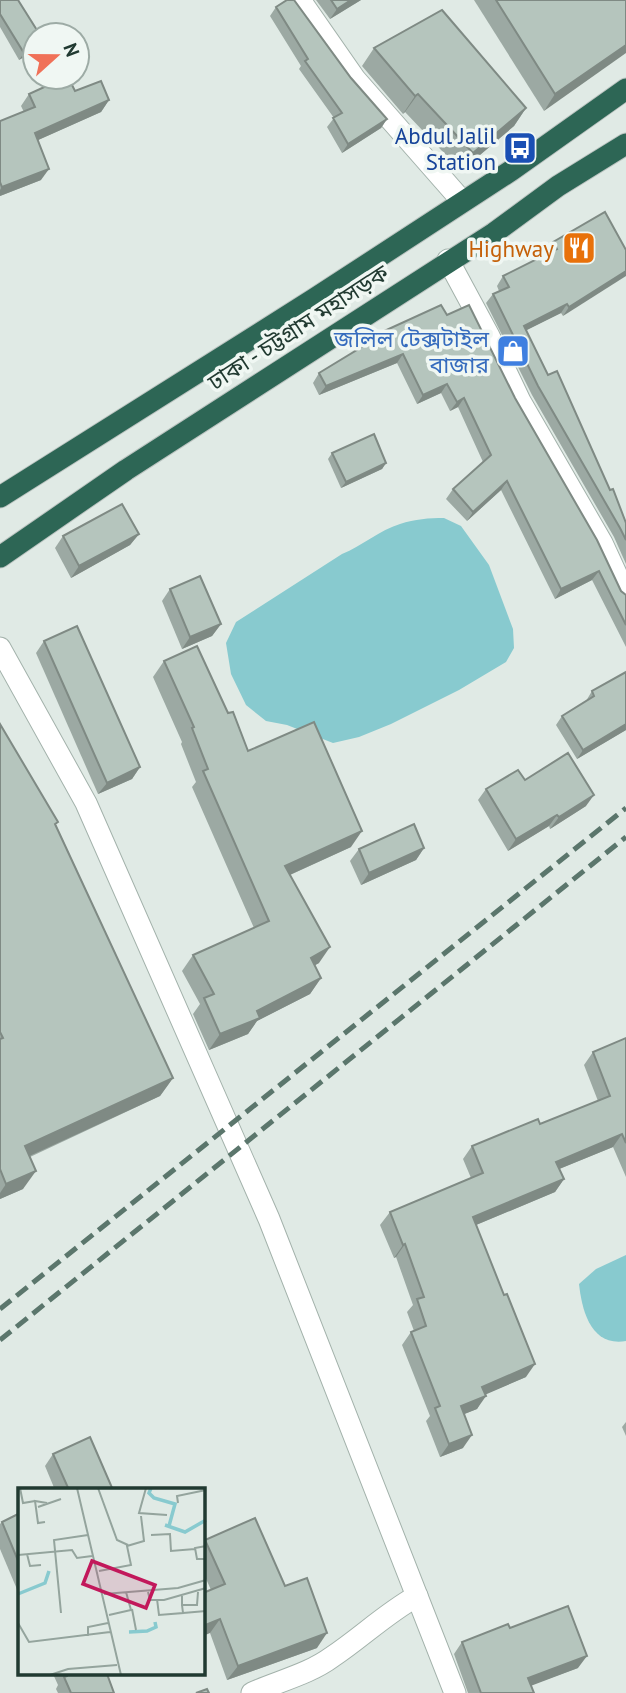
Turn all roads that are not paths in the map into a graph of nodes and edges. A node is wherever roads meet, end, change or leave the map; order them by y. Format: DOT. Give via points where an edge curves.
graph roads {
  1 [pos="300,0"];
  2 [pos="626,89"];
  3 [pos="626,144"];
  4 [pos="462,201"];
  5 [pos="448,260"];
  6 [pos="0,497"];
  7 [pos="0,557"];
  8 [pos="626,595"];
  9 [pos="0,648"];
  10 [pos="416,1596"];
  11 [pos="253,1693"];
  12 [pos="455,1693"];
  1 -- 4 [label="street" via="355,79"];
  2 -- 4 [label="highway, ঢাকা - চট্টগ্রাম মহাসড়ক"];
  3 -- 5 [label="highway, ঢাকা - চট্টগ্রাম মহাসড়ক"];
  4 -- 6 [label="highway, ঢাকা - চট্টগ্রাম মহাসড়ক"];
  5 -- 7 [label="highway, ঢাকা - চট্টগ্রাম মহাসড়ক"];
  5 -- 8 [label="street"];
  9 -- 10 [label="street" via="97,828 268,1219"];
  10 -- 11 [label="street" via="331,1658"];
  10 -- 12 [label="street"];
}
